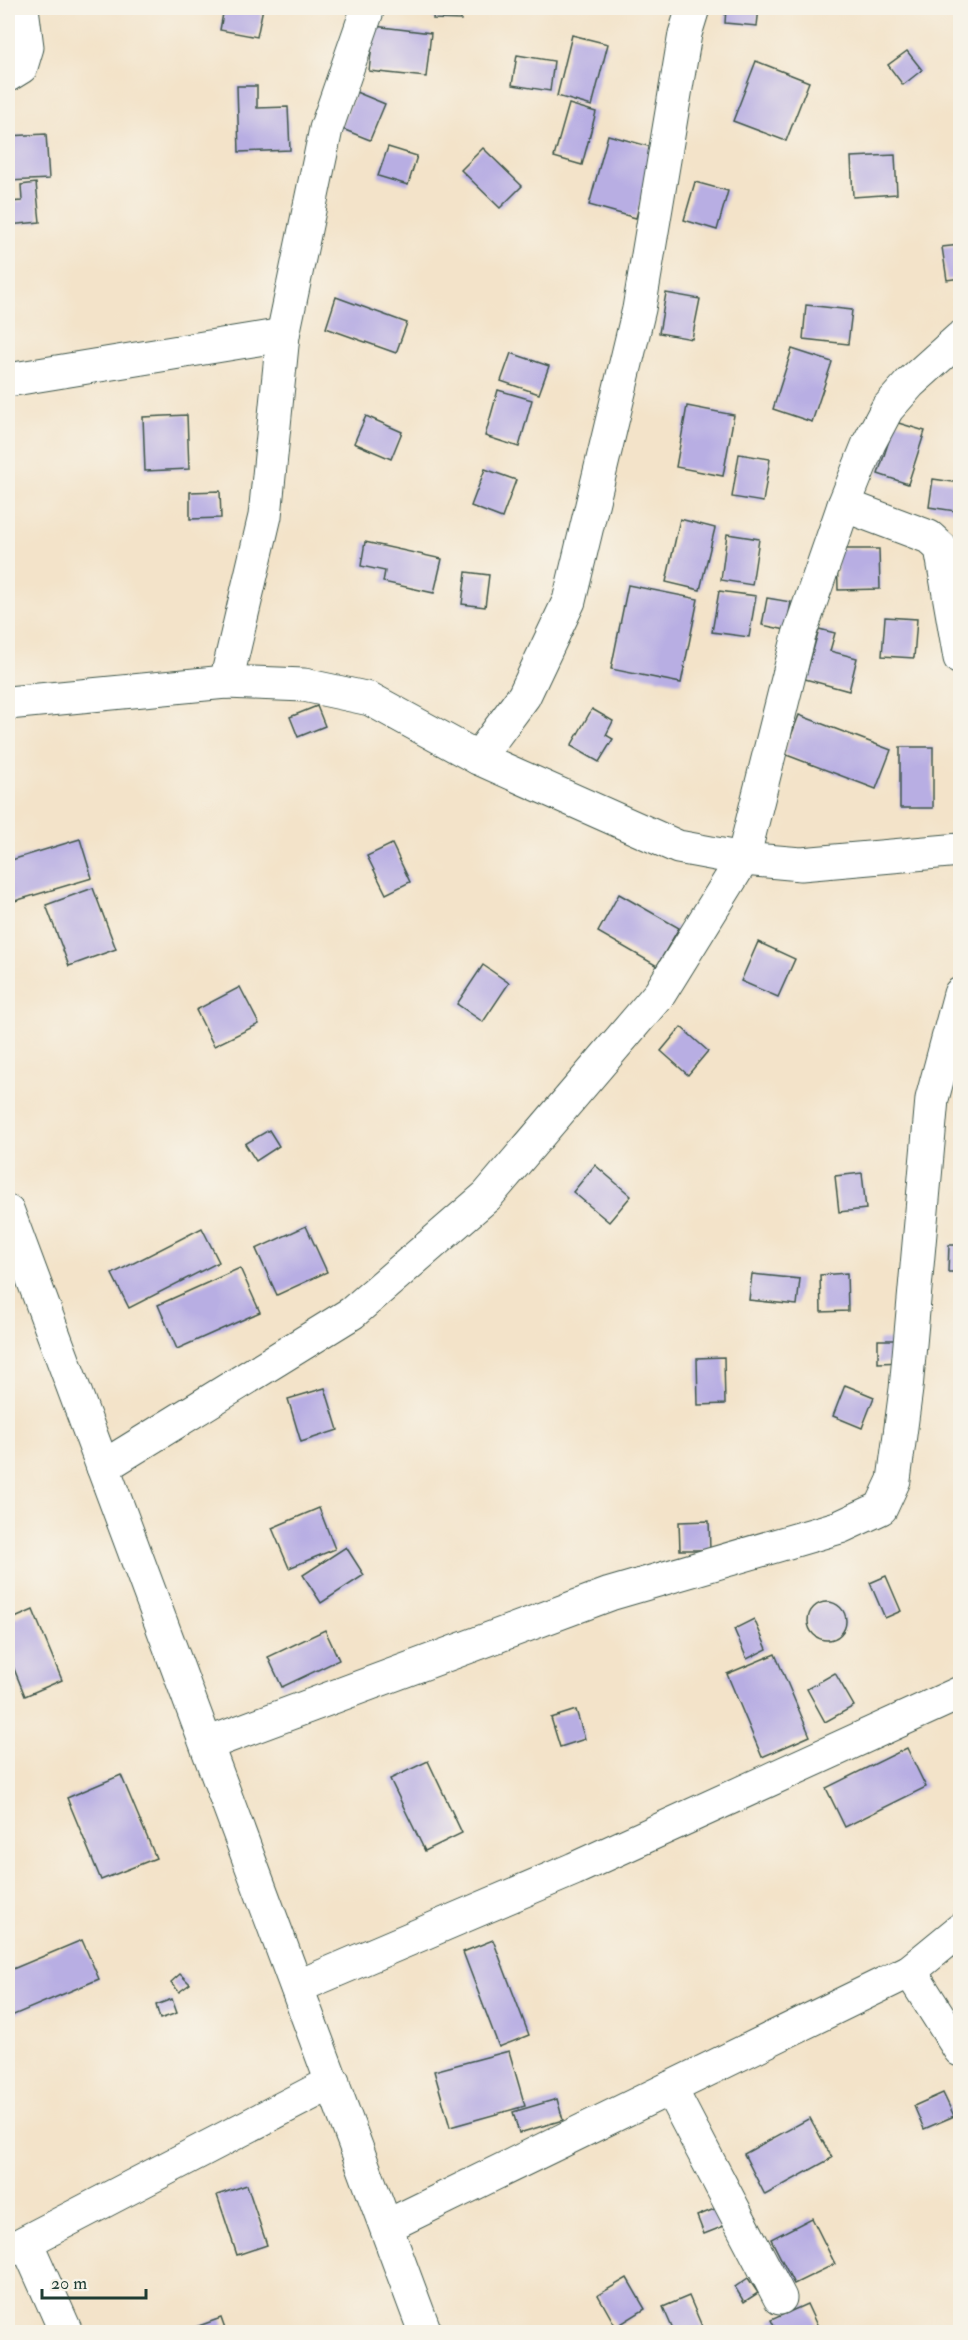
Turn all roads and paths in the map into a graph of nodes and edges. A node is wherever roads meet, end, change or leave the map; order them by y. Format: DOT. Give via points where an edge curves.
graph roads {
  1 [pos="22,8"];
  2 [pos="368,8"];
  3 [pos="693,8"];
  4 [pos="8,75"];
  5 [pos="283,335"];
  6 [pos="958,341"];
  7 [pos="8,380"];
  8 [pos="844,505"];
  9 [pos="960,658"];
  10 [pos="226,682"];
  11 [pos="8,703"];
  12 [pos="478,759"];
  13 [pos="960,850"];
  14 [pos="743,859"];
  15 [pos="960,994"];
  16 [pos="11,1233"];
  17 [pos="103,1467"];
  18 [pos="960,1693"];
  19 [pos="207,1744"];
  20 [pos="960,1930"];
  21 [pos="910,1971"];
  22 [pos="297,1987"];
  23 [pos="960,2050"];
  24 [pos="333,2082"];
  25 [pos="670,2088"];
  26 [pos="387,2226"];
  27 [pos="17,2247"];
  28 [pos="780,2298"];
  29 [pos="66,2332"];
  30 [pos="425,2332"];
  1 -- 4 [label="street" via="27,47 21,67"];
  2 -- 5 [label="street" via="326,129"];
  3 -- 12 [label="street" via="685,34 639,309 569,601 524,696"];
  5 -- 7 [label="street"];
  5 -- 10 [label="street" via="265,516"];
  6 -- 8 [label="street" via="886,409"];
  8 -- 9 [label="street" via="929,537 941,548"];
  8 -- 14 [label="street" via="799,635"];
  10 -- 11 [label="street"];
  10 -- 12 [label="street" via="304,685 370,699"];
  12 -- 14 [label="street" via="678,847"];
  13 -- 14 [label="street" via="801,864"];
  14 -- 17 [label="street" via="660,993 487,1196 352,1313"];
  15 -- 19 [label="street" via="932,1099 906,1389 894,1480 880,1508 840,1527 610,1594"];
  16 -- 17 [label="street"];
  17 -- 19 [label="street"];
  18 -- 22 [label="street" via="574,1869"];
  19 -- 22 [label="street"];
  20 -- 21 [label="street"];
  21 -- 23 [label="street"];
  21 -- 25 [label="street"];
  22 -- 24 [label="street"];
  24 -- 26 [label="street"];
  24 -- 27 [label="street"];
  25 -- 26 [label="street"];
  25 -- 28 [label="street"];
  26 -- 30 [label="street"];
  27 -- 29 [label="street"];
}
